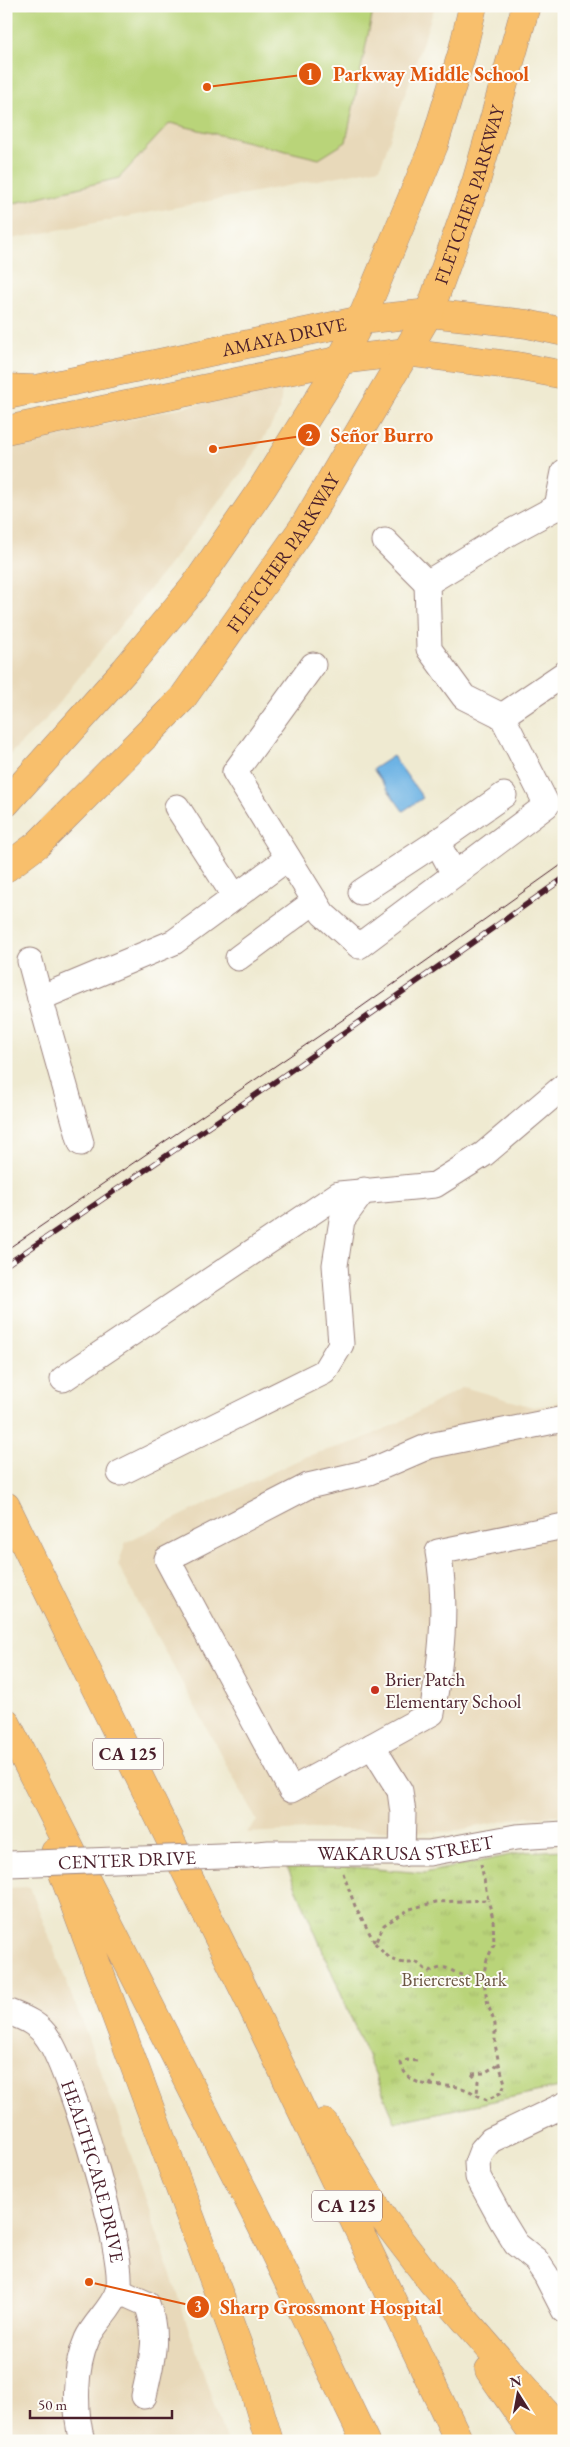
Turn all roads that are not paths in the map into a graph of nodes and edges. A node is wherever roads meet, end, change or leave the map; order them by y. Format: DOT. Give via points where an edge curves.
graph roads {
  1 [pos="473,6"];
  2 [pos="526,6"];
  3 [pos="429,313"];
  4 [pos="361,320"];
  5 [pos="564,332"];
  6 [pos="406,352"];
  7 [pos="341,360"];
  8 [pos="564,375"];
  9 [pos="15,391"];
  10 [pos="6,430"];
  11 [pos="564,472"];
  12 [pos="560,508"];
  13 [pos="385,541"];
  14 [pos="427,583"];
  15 [pos="313,665"];
  16 [pos="564,674"];
  17 [pos="502,716"];
  18 [pos="504,795"];
  19 [pos="6,803"];
  20 [pos="177,807"];
  21 [pos="437,842"];
  22 [pos="288,858"];
  23 [pos="6,868"];
  24 [pos="454,874"];
  25 [pos="361,892"];
  26 [pos="235,897"];
  27 [pos="315,901"];
  28 [pos="238,958"];
  29 [pos="30,961"];
  30 [pos="40,998"];
  31 [pos="564,1086"];
  32 [pos="81,1143"];
  33 [pos="364,1190"];
  34 [pos="63,1379"];
  35 [pos="564,1419"];
  36 [pos="120,1473"];
  37 [pos="6,1506"];
  38 [pos="564,1526"];
  39 [pos="11,1731"];
  40 [pos="372,1746"];
  41 [pos="564,1834"];
  42 [pos="402,1854"];
  43 [pos="247,1855"];
  44 [pos="7,1864"];
  45 [pos="250,2002"];
  46 [pos="6,2012"];
  47 [pos="564,2105"];
  48 [pos="118,2291"];
  49 [pos="564,2310"];
  50 [pos="252,2383"];
  51 [pos="144,2396"];
  52 [pos="532,2414"];
  53 [pos="564,2434"];
  54 [pos="82,2441"];
  55 [pos="269,2441"];
  56 [pos="278,2441"];
  57 [pos="365,2441"];
  58 [pos="459,2441"];
  59 [pos="538,2441"];
  1 -- 4 [label="main road" via="434,145"];
  2 -- 3 [label="main road, FLETCHER PARKWAY" via="476,182"];
  3 -- 4 [label="main road, AMAYA DRIVE"];
  3 -- 5 [label="main road, AMAYA DRIVE" via="527,324"];
  3 -- 6 [label="main road, FLETCHER PARKWAY"];
  4 -- 7 [label="main road"];
  4 -- 9 [label="main road, AMAYA DRIVE"];
  6 -- 7 [label="main road, AMAYA DRIVE"];
  6 -- 8 [label="main road, AMAYA DRIVE"];
  6 -- 23 [label="main road, FLETCHER PARKWAY" via="304,526 182,699 38,844"];
  7 -- 10 [label="main road, AMAYA DRIVE"];
  7 -- 19 [label="main road" via="263,487 194,587"];
  11 -- 12 [label="street"];
  12 -- 14 [label="street" via="509,533"];
  13 -- 14 [label="street"];
  14 -- 17 [label="street" via="429,649 464,697"];
  15 -- 22 [label="street" via="235,772"];
  16 -- 17 [label="street"];
  17 -- 24 [label="street" via="547,805"];
  18 -- 21 [label="street"];
  20 -- 26 [label="street"];
  21 -- 24 [label="street"];
  21 -- 25 [label="street"];
  22 -- 26 [label="street"];
  22 -- 27 [label="street"];
  24 -- 27 [label="street" via="359,946 323,914"];
  26 -- 30 [label="street" via="174,942"];
  27 -- 28 [label="street"];
  29 -- 30 [label="street"];
  30 -- 32 [label="street"];
  31 -- 33 [label="street" via="484,1154 435,1185"];
  33 -- 34 [label="street" via="339,1194"];
  33 -- 36 [label="street" via="342,1220 335,1265 341,1344 324,1372"];
  35 -- 40 [label="street" via="428,1446 369,1472 308,1486 167,1559 291,1790"];
  37 -- 45 [label="main road, CA 125"];
  38 -- 40 [label="street" via="438,1552 442,1652 432,1713"];
  39 -- 50 [label="main road"];
  39 -- 57 [label="main road" via="260,2223"];
  40 -- 42 [label="street" via="400,1792"];
  41 -- 42 [label="street, WAKARUSA STREET" via="516,1837 429,1853"];
  42 -- 43 [label="street, WAKARUSA STREET"];
  43 -- 44 [label="street, CENTER DRIVE, bridge"];
  45 -- 52 [label="main road" via="383,2218"];
  45 -- 58 [label="main road, CA 125"];
  46 -- 48 [label="street, HEALTHCARE DRIVE" via="32,2020 49,2039 70,2085 110,2222"];
  47 -- 49 [label="street" via="491,2140 477,2163 478,2177 502,2221 516,2244 536,2260"];
  48 -- 51 [label="street" via="147,2304 150,2313 155,2340"];
  48 -- 54 [label="street, HEALTHCARE DRIVE" via="87,2340 78,2373"];
  50 -- 55 [label="main road"];
  50 -- 56 [label="main road"];
  52 -- 53 [label="main road"];
  52 -- 59 [label="main road"];
}
